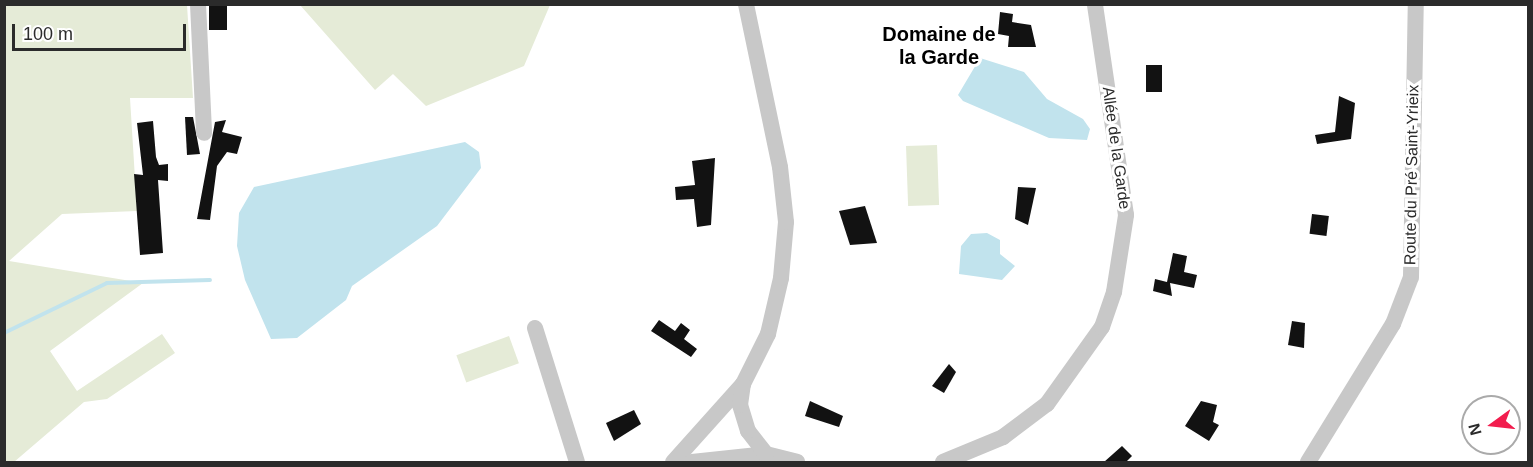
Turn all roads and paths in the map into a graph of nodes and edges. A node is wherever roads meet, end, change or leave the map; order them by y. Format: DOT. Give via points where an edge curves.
graph roads {
  1 [pos="198,4"];
  2 [pos="746,4"];
  3 [pos="1095,4"];
  4 [pos="1416,4"];
  5 [pos="204,133"];
  6 [pos="535,328"];
  7 [pos="743,384"];
  8 [pos="766,454"];
  9 [pos="577,462"];
  10 [pos="673,462"];
  11 [pos="692,462"];
  12 [pos="797,462"];
  13 [pos="943,462"];
  14 [pos="1308,462"];
  1 -- 5 [label="street"];
  2 -- 7 [label="street" via="786,222 781,278 768,334"];
  3 -- 13 [label="street, Allée de la Garde" via="1126,215 1114,292 1102,327 1047,404 1003,437"];
  4 -- 14 [label="street, Route du Pré Saint-Yrieix" via="1411,277 1393,324"];
  6 -- 9 [label="street"];
  7 -- 8 [label="street" via="740,405 748,431"];
  7 -- 10 [label="street"];
  8 -- 11 [label="street"];
  8 -- 12 [label="street"];
}
